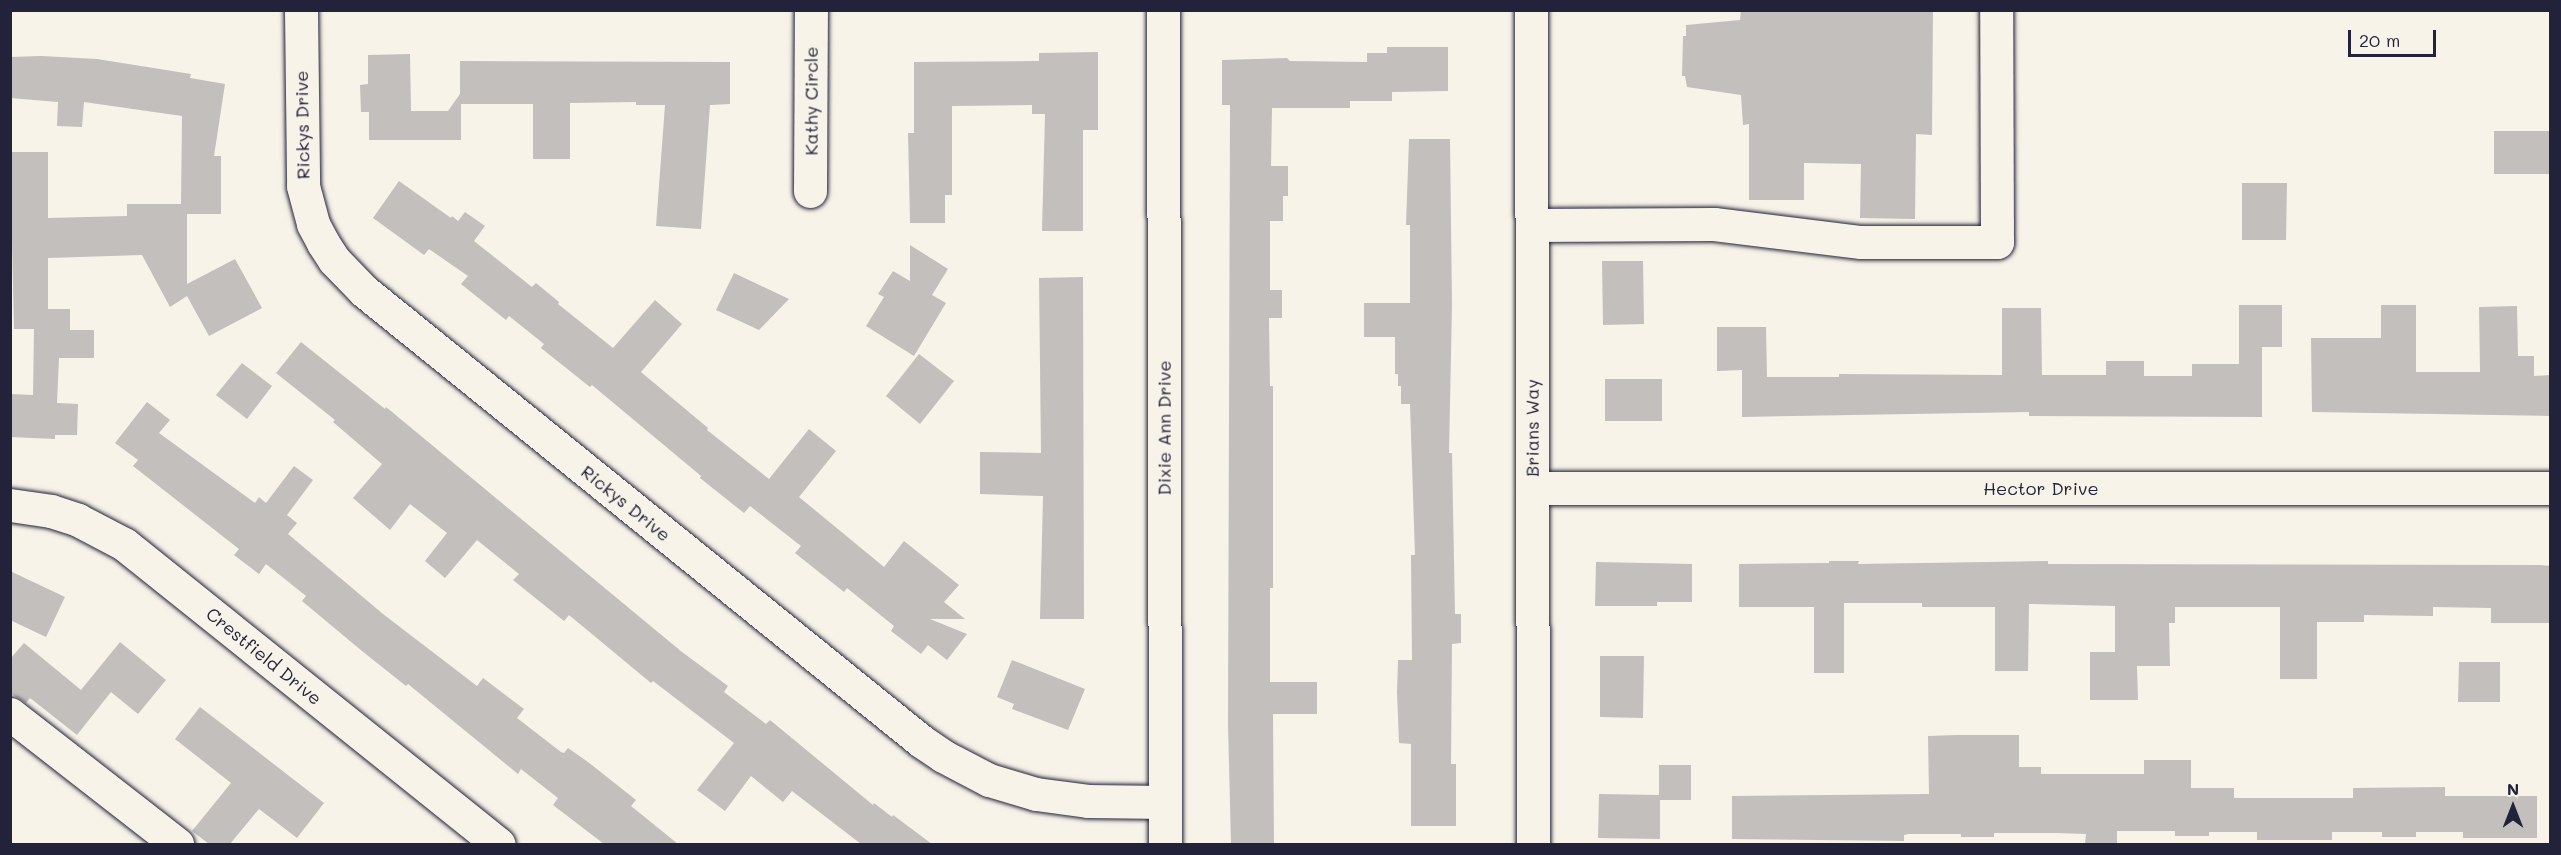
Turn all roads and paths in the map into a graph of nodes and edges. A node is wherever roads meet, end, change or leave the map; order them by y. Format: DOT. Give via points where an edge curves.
graph roads {
  1 [pos="301,10"];
  2 [pos="811,10"];
  3 [pos="1163,10"];
  4 [pos="1531,10"];
  5 [pos="1996,10"];
  6 [pos="810,191"];
  7 [pos="1532,225"];
  8 [pos="1532,488"];
  9 [pos="2550,488"];
  10 [pos="10,505"];
  11 [pos="10,714"];
  12 [pos="1165,802"];
  13 [pos="177,844"];
  14 [pos="499,844"];
  15 [pos="1165,844"];
  16 [pos="1533,844"];
  1 -- 12 [label="street, Rickys Drive" via="303,186 313,224 323,243 364,291 943,756 989,780 1036,794 1088,801"];
  2 -- 6 [label="street, Kathy Circle"];
  3 -- 12 [label="street, Dixie Ann Drive"];
  4 -- 7 [label="street, Brians Way"];
  5 -- 7 [label="street" via="1997,242 1861,242 1714,224"];
  7 -- 8 [label="street, Brians Way"];
  8 -- 9 [label="street, Hector Drive"];
  8 -- 16 [label="street, Brians Way"];
  10 -- 14 [label="street, Crestfield Drive" via="78,520 124,544"];
  11 -- 13 [label="street"];
  12 -- 15 [label="street, Dixie Ann Drive"];
}
